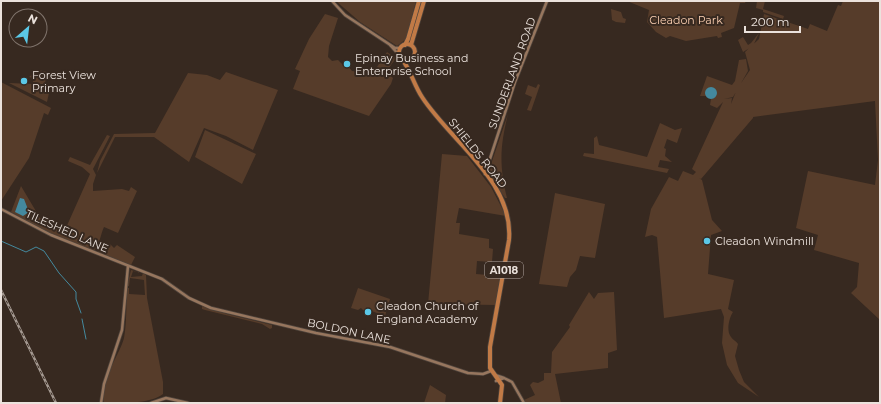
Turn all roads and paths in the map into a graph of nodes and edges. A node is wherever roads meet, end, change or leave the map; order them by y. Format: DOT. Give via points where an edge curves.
graph roads {
  1 [pos="332,1"];
  2 [pos="419,1"];
  3 [pos="424,1"];
  4 [pos="547,1"];
  5 [pos="388,43"];
  6 [pos="405,44"];
  7 [pos="411,46"];
  8 [pos="400,48"];
  9 [pos="402,58"];
  10 [pos="410,59"];
  11 [pos="411,72"];
  12 [pos="485,174"];
  13 [pos="1,209"];
  14 [pos="128,266"];
  15 [pos="246,317"];
  16 [pos="490,371"];
  17 [pos="500,380"];
  18 [pos="101,403"];
  19 [pos="151,403"];
  20 [pos="188,403"];
  21 [pos="500,403"];
  22 [pos="524,403"];
  1 -- 5 [label="street"];
  2 -- 6 [label="highway"];
  3 -- 7 [label="highway, A1018"];
  4 -- 12 [label="street, SUNDERLAND ROAD"];
  5 -- 8 [label="street"];
  5 -- 9 [label="street"];
  6 -- 7 [label="highway"];
  6 -- 8 [label="highway"];
  7 -- 10 [label="highway, A1018" via="414,52"];
  8 -- 9 [label="highway"];
  9 -- 10 [label="highway"];
  9 -- 11 [label="highway, SHIELDS ROAD / A1018"];
  10 -- 11 [label="highway, SHIELDS ROAD / A1018"];
  11 -- 12 [label="highway, SHIELDS ROAD / A1018" via="422,97"];
  12 -- 16 [label="highway, SHIELDS ROAD / A1018" via="503,200 510,227 490,347"];
  13 -- 14 [label="street, TILESHED LANE" via="51,235"];
  14 -- 15 [label="street, TILESHED LANE" via="162,279 201,304"];
  14 -- 18 [label="street" via="122,330 104,384"];
  15 -- 16 [label="street, BOLDON LANE" via="390,348 468,373 483,374"];
  16 -- 17 [label="highway"];
  16 -- 17 [label="highway"];
  17 -- 21 [label="highway"];
  17 -- 22 [label="street" via="513,382"];
  19 -- 20 [label="street" via="166,398"];
}
